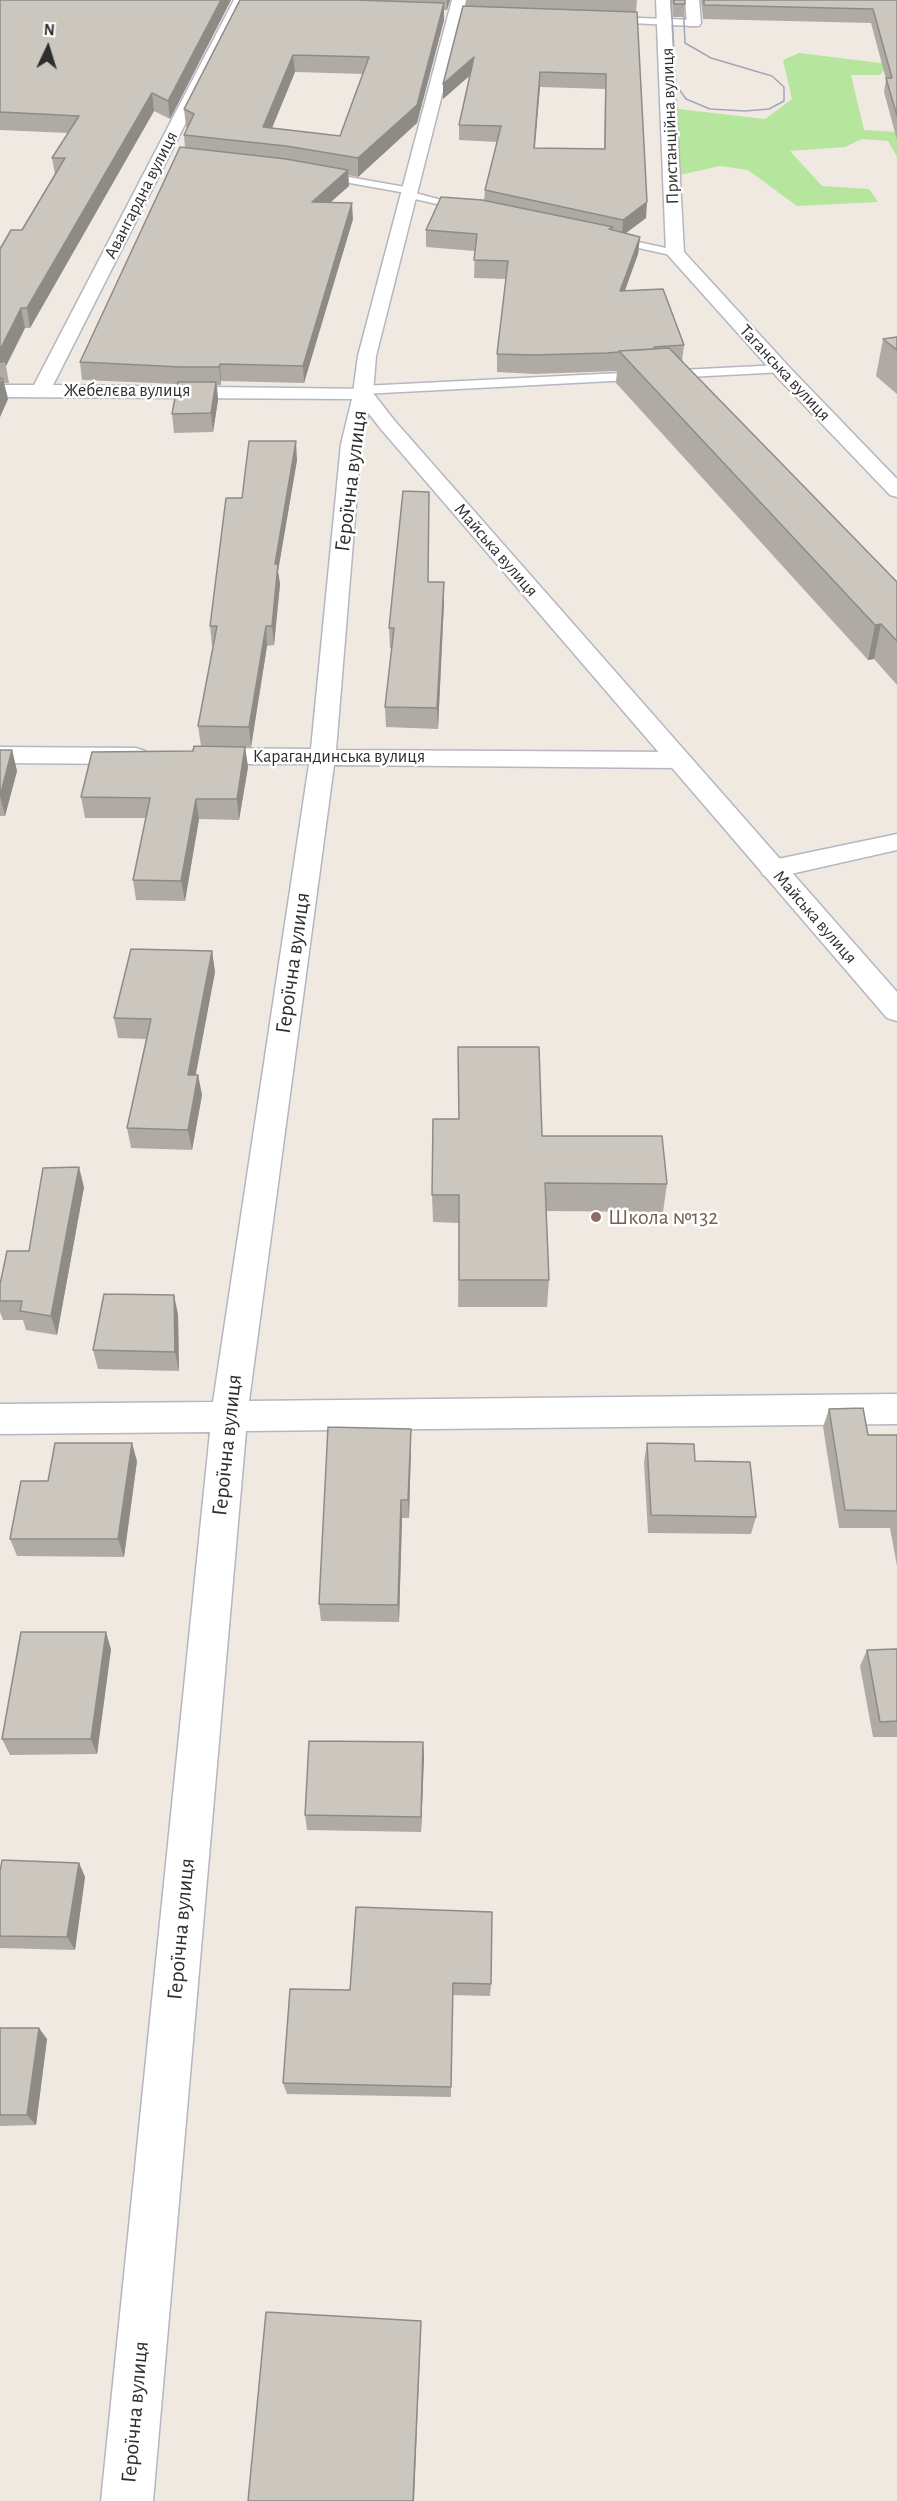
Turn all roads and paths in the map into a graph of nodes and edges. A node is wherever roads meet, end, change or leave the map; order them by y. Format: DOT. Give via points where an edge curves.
graph roads {
  1 [pos="241,0"];
  2 [pos="663,0"];
  3 [pos="692,0"];
  4 [pos="456,11"];
  5 [pos="606,20"];
  6 [pos="663,22"];
  7 [pos="694,23"];
  8 [pos="310,174"];
  9 [pos="410,193"];
  10 [pos="479,210"];
  11 [pos="595,235"];
  12 [pos="675,253"];
  13 [pos="780,369"];
  14 [pos="0,391"];
  15 [pos="41,391"];
  16 [pos="363,392"];
  17 [pos="897,491"];
  18 [pos="0,755"];
  19 [pos="323,756"];
  20 [pos="678,760"];
  21 [pos="897,842"];
  22 [pos="773,868"];
  23 [pos="897,1011"];
  24 [pos="897,1409"];
  25 [pos="229,1416"];
  26 [pos="0,1419"];
  27 [pos="127,2501"];
  1 -- 15 [label="street, Авангардна вулиця" via="166,157"];
  2 -- 6 [label="street, Пристанційна вулиця"];
  3 -- 7 [label="street, Пристанційна вулиця"];
  4 -- 9 [label="street"];
  5 -- 6 [label="lane"];
  6 -- 7 [label="lane"];
  6 -- 12 [label="street, Пристанційна вулиця"];
  8 -- 9 [label="lane"];
  9 -- 10 [label="lane"];
  9 -- 16 [label="street" via="367,356"];
  11 -- 12 [label="lane"];
  12 -- 13 [label="street, Таганська вулиця"];
  13 -- 16 [label="lane"];
  13 -- 17 [label="street, Таганська вулиця"];
  14 -- 15 [label="street, Жебелєва вулиця"];
  15 -- 16 [label="street, Жебелєва вулиця"];
  16 -- 19 [label="street, Героїчна вулиця" via="351,444"];
  16 -- 20 [label="street, Майська вулиця"];
  18 -- 19 [label="street, Карагандинська вулиця"];
  19 -- 20 [label="street, Карагандинська вулиця"];
  19 -- 25 [label="street, Героїчна вулиця"];
  20 -- 22 [label="street, Майська вулиця"];
  21 -- 22 [label="street"];
  22 -- 23 [label="street, Майська вулиця"];
  24 -- 25 [label="street"];
  25 -- 26 [label="street"];
  25 -- 27 [label="street, Героїчна вулиця"];
}
